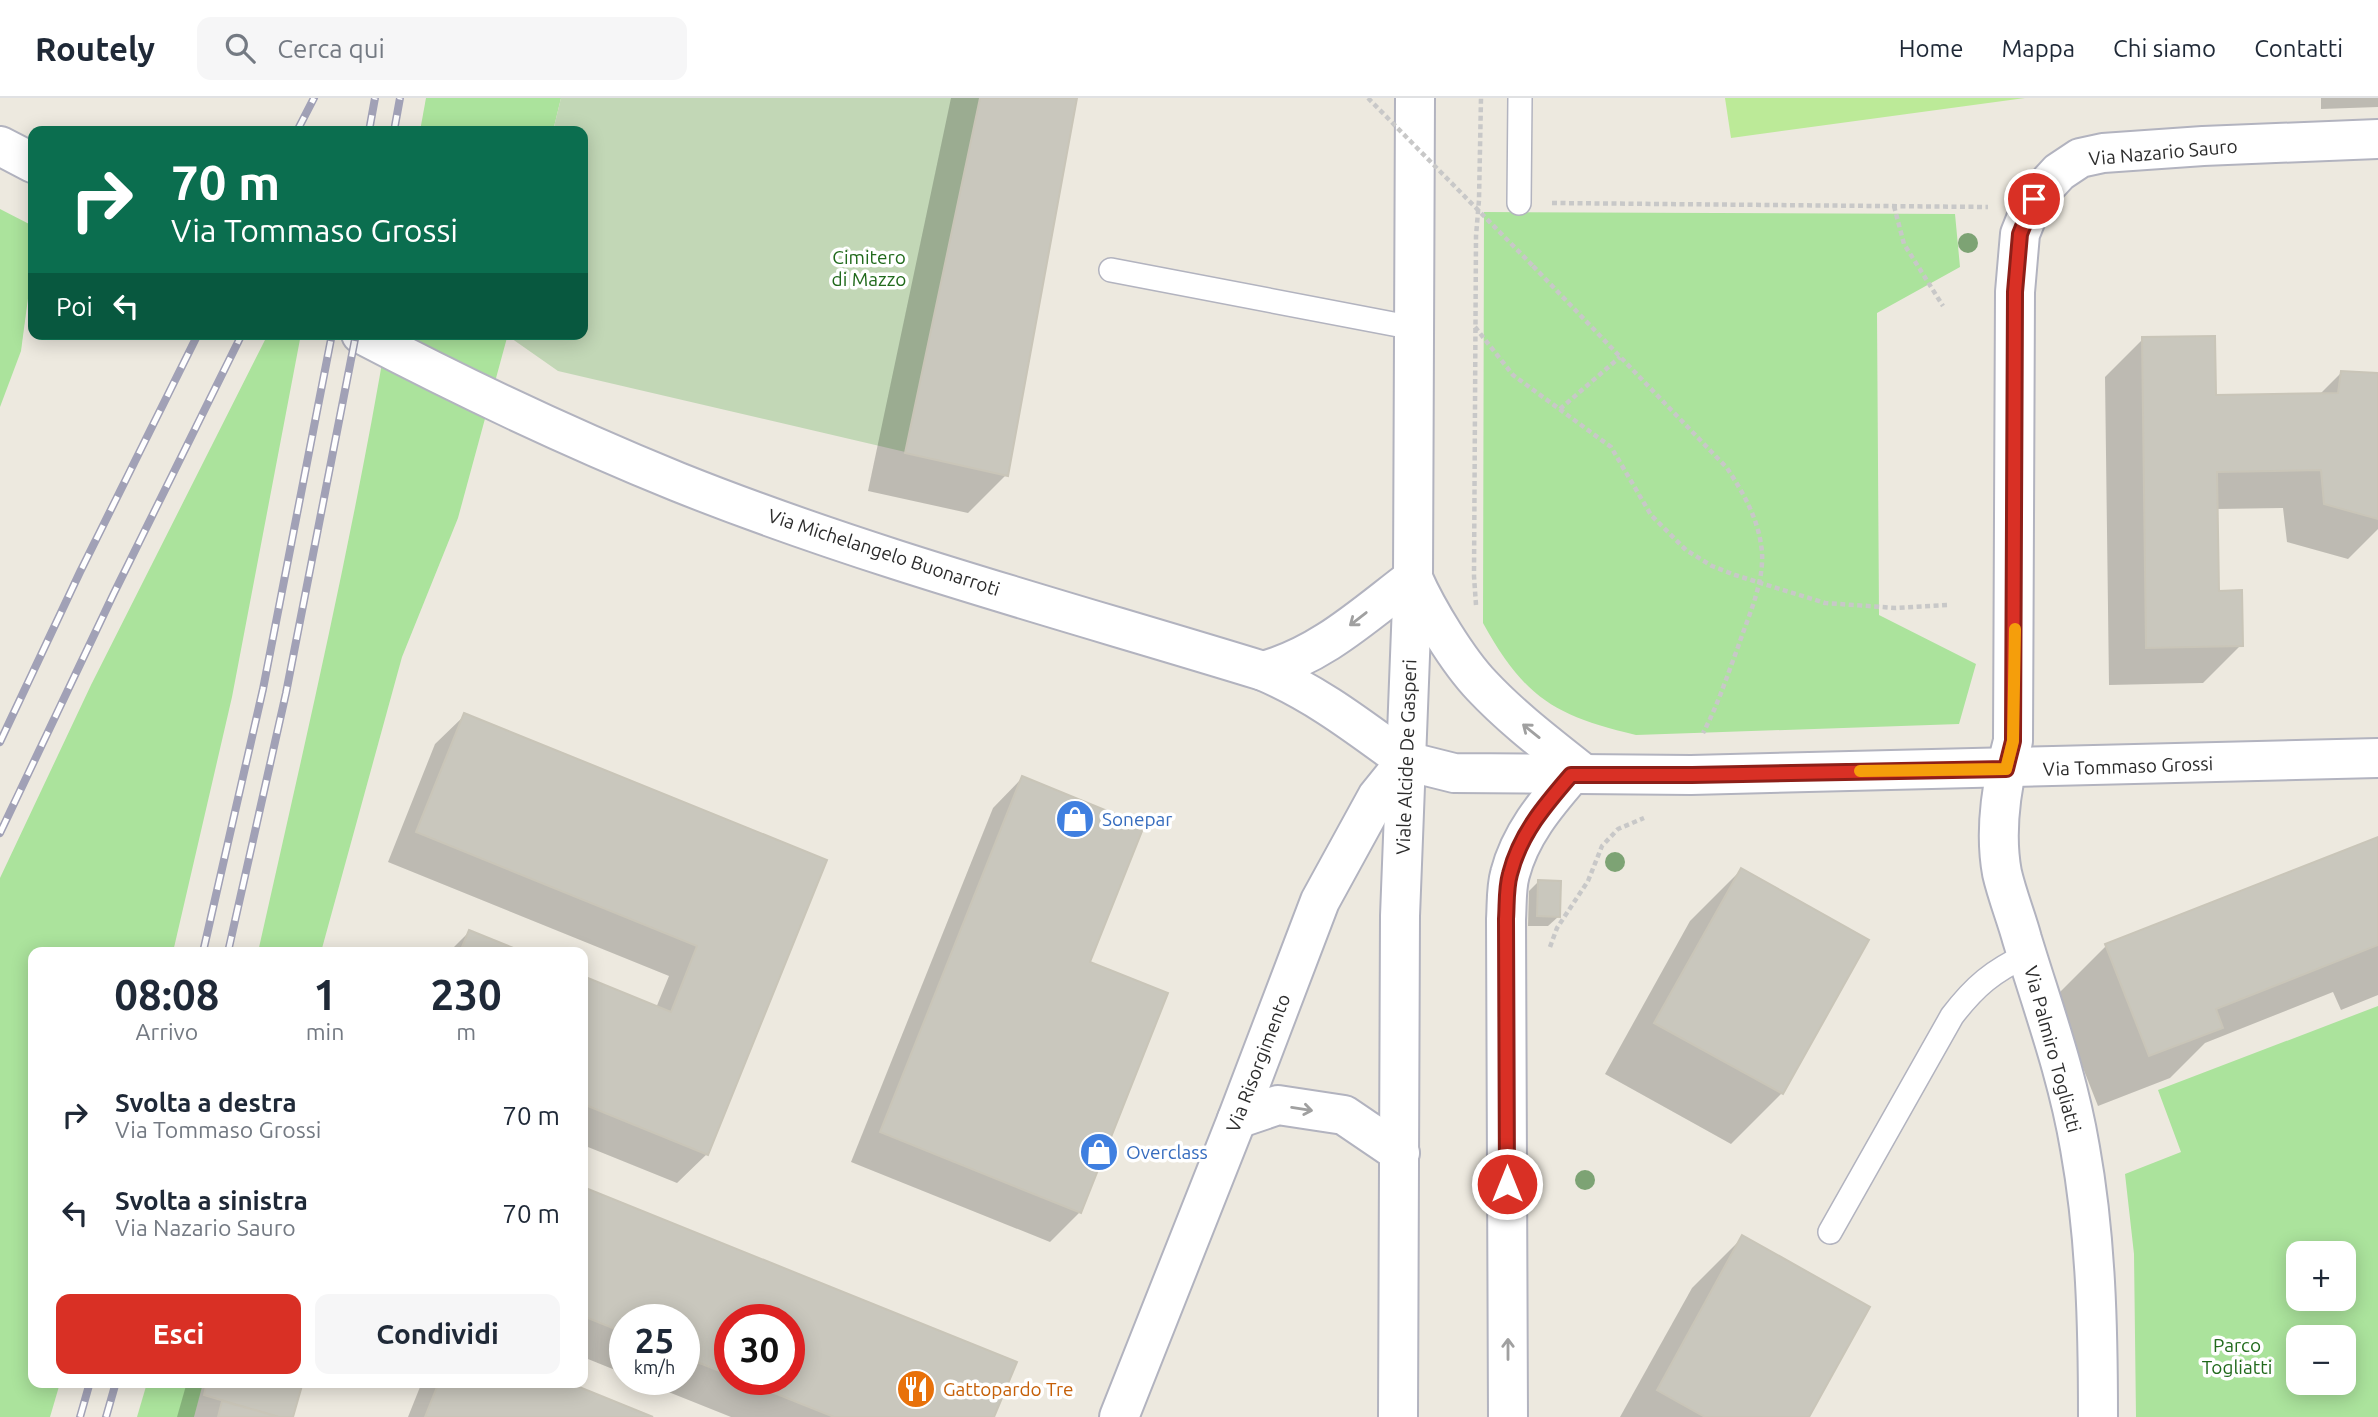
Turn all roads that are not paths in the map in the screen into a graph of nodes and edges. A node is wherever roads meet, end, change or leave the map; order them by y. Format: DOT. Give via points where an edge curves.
graph roads {
  1 [pos="1415,98"];
  2 [pos="1520,98"];
  3 [pos="2378,139"];
  4 [pos="0,146"];
  5 [pos="28,160"];
  6 [pos="1519,203"];
  7 [pos="1111,270"];
  8 [pos="1414,328"];
  9 [pos="372,340"];
  10 [pos="1413,578"];
  11 [pos="1263,671"];
  12 [pos="2378,758"];
  13 [pos="1406,761"];
  14 [pos="2006,769"];
  15 [pos="1577,775"];
  16 [pos="2027,955"];
  17 [pos="1237,1119"];
  18 [pos="1400,1153"];
  19 [pos="1830,1232"];
  20 [pos="1119,1417"];
  21 [pos="1398,1417"];
  22 [pos="1508,1417"];
  23 [pos="2098,1417"];
  1 -- 8 [label="street, Viale Alcide De Gasperi"];
  2 -- 6 [label="lane"];
  3 -- 14 [label="street, Via Nazario Sauro" via="2103,153 2080,158 2059,172 2034,199 2020,234 2015,292 2013,741"];
  4 -- 5 [label="street"];
  7 -- 8 [label="lane"];
  8 -- 10 [label="street, Viale Alcide De Gasperi"];
  9 -- 11 [label="street, Via Michelangelo Buonarroti" via="551,428 680,483 841,541"];
  10 -- 11 [label="street, one-way" via="1331,641"];
  10 -- 13 [label="street, Viale Alcide De Gasperi"];
  15 -- 10 [label="street, one-way" via="1480,684 1423,603"];
  11 -- 13 [label="street, Via Michelangelo Buonarroti" via="1324,701"];
  12 -- 14 [label="street, Via Tommaso Grossi"];
  13 -- 15 [label="street, Via Tommaso Grossi" via="1454,773"];
  13 -- 17 [label="street, Via Risorgimento" via="1377,797 1320,901"];
  13 -- 18 [label="street, Viale Alcide De Gasperi" via="1400,916"];
  14 -- 15 [label="street, Via Tommaso Grossi"];
  14 -- 16 [label="street, Via Palmiro Togliatti" via="2000,820 2002,872"];
  22 -- 15 [label="street, one-way" via="1509,876 1520,843 1544,807"];
  16 -- 19 [label="lane" via="1999,968 1970,992 1952,1016"];
  16 -- 23 [label="street, Via Palmiro Togliatti" via="2062,1064 2080,1147 2098,1331"];
  17 -- 18 [label="street, one-way" via="1278,1105 1344,1115"];
  17 -- 20 [label="street, Via Risorgimento"];
  18 -- 21 [label="street, Viale Alcide De Gasperi"];
}
